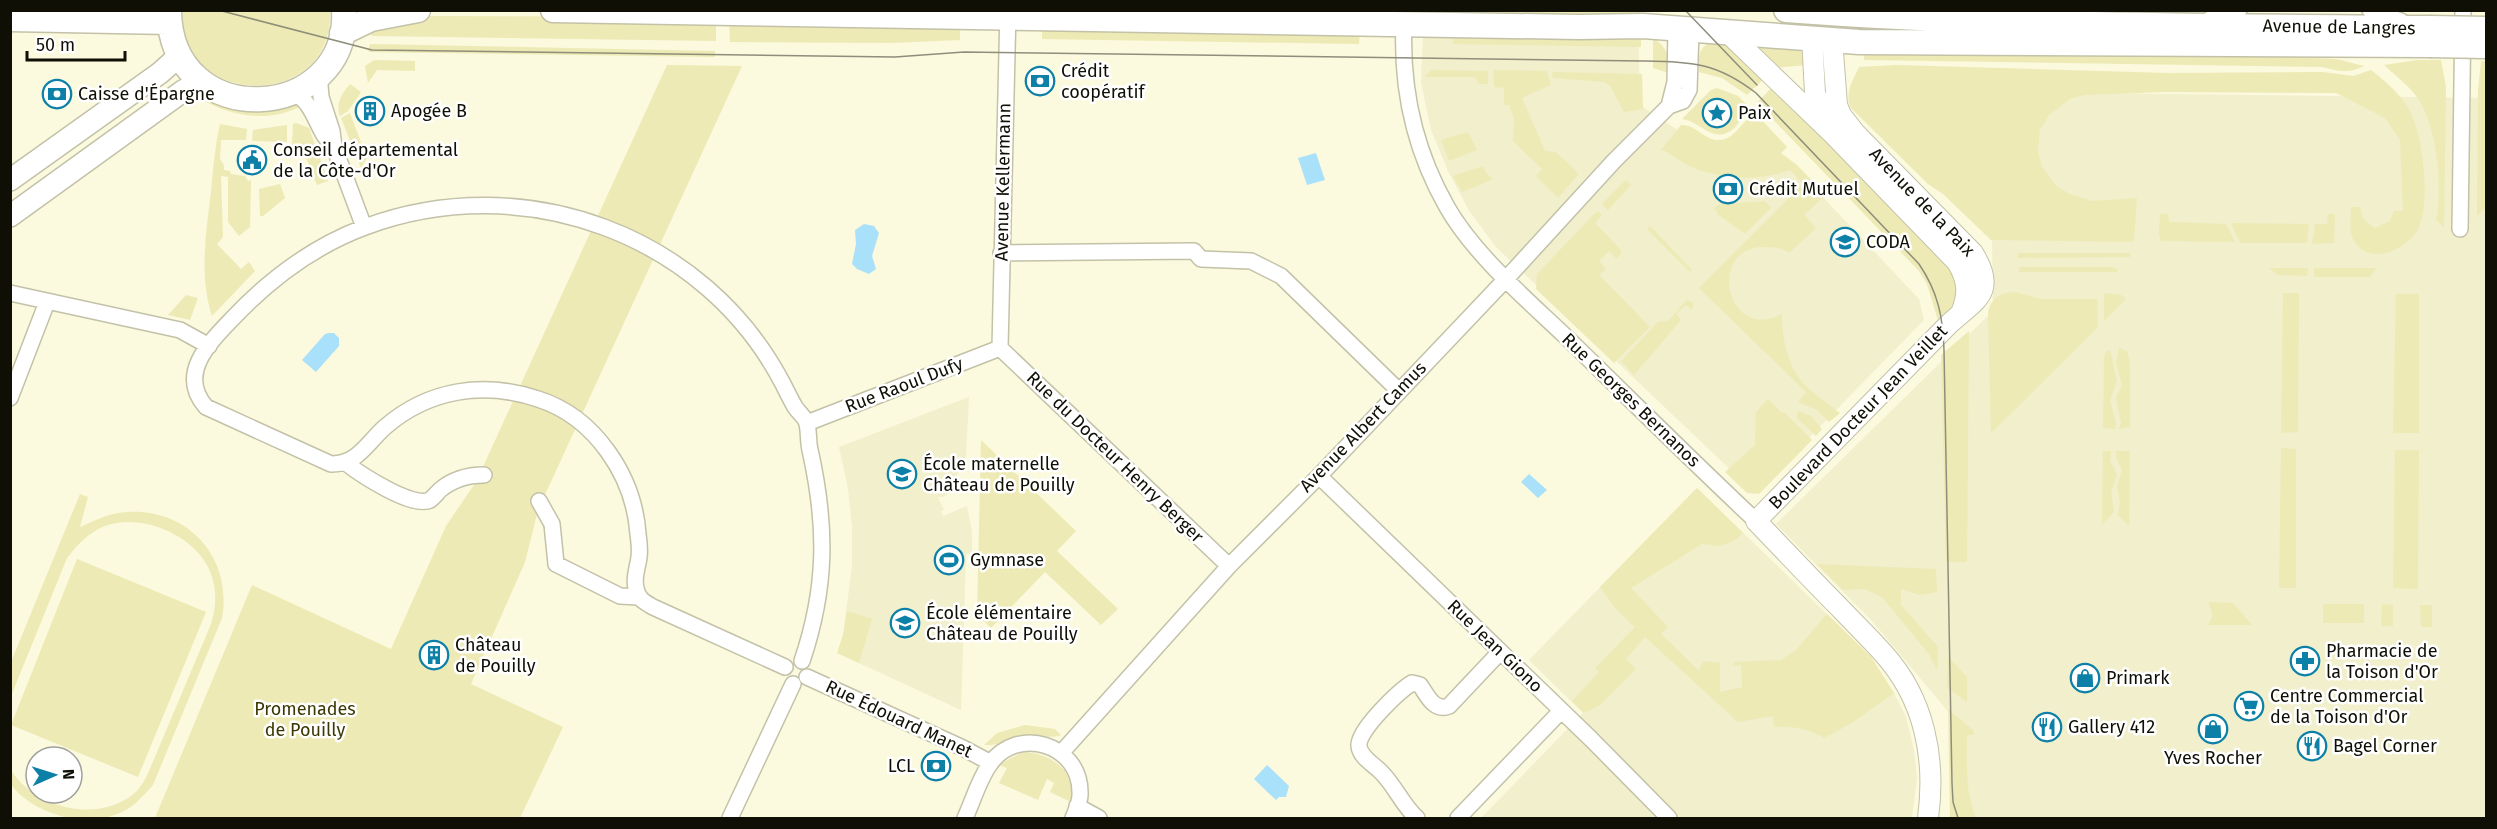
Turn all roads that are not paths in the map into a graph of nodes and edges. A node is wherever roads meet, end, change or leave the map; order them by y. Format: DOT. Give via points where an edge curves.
graph roads {
  1 [pos="418,10"];
  2 [pos="553,10"];
  3 [pos="1786,10"];
  4 [pos="2239,10"];
  5 [pos="2370,10"];
  6 [pos="2463,10"];
  7 [pos="1823,12"];
  8 [pos="1008,14"];
  9 [pos="169,16"];
  10 [pos="10,19"];
  11 [pos="1683,20"];
  12 [pos="343,22"];
  13 [pos="1404,24"];
  14 [pos="2179,25"];
  15 [pos="2487,29"];
  16 [pos="1727,32"];
  17 [pos="2430,37"];
  18 [pos="1822,38"];
  19 [pos="2487,46"];
  20 [pos="179,56"];
  21 [pos="319,74"];
  22 [pos="201,81"];
  23 [pos="294,93"];
  24 [pos="1833,134"];
  25 [pos="334,147"];
  26 [pos="10,180"];
  27 [pos="13,209"];
  28 [pos="1921,214"];
  29 [pos="364,227"];
  30 [pos="2460,229"];
  31 [pos="1001,253"];
  32 [pos="1506,279"];
  33 [pos="10,280"];
  34 [pos="16,294"];
  35 [pos="47,302"];
  36 [pos="1961,313"];
  37 [pos="209,346"];
  38 [pos="1000,348"];
  39 [pos="1398,390"];
  40 [pos="10,398"];
  41 [pos="807,423"];
  42 [pos="346,463"];
  43 [pos="484,475"];
  44 [pos="1319,476"];
  45 [pos="538,501"];
  46 [pos="1756,521"];
  47 [pos="1229,566"];
  48 [pos="639,597"];
  49 [pos="1500,652"];
  50 [pos="802,661"];
  51 [pos="785,667"];
  52 [pos="807,677"];
  53 [pos="793,684"];
  54 [pos="1561,711"];
  55 [pos="1062,752"];
  56 [pos="991,763"];
  57 [pos="1075,812"];
  58 [pos="730,819"];
  59 [pos="965,819"];
  60 [pos="1099,819"];
  61 [pos="1417,819"];
  62 [pos="1458,819"];
  63 [pos="1669,819"];
  64 [pos="1928,819"];
  1 -- 12 [label="main road"];
  2 -- 8 [label="main road"];
  3 -- 7 [label="main road, Avenue de Langres"];
  4 -- 14 [label="street"];
  5 -- 17 [label="street"];
  6 -- 30 [label="street"];
  7 -- 14 [label="main road, Avenue de Langres"];
  7 -- 18 [label="main road"];
  8 -- 13 [label="main road"];
  8 -- 31 [label="street, Avenue Kellermann"];
  9 -- 10 [label="main road"];
  9 -- 20 [label="main road"];
  11 -- 13 [label="main road" via="1643,26"];
  11 -- 16 [label="main road, Avenue de Langres"];
  11 -- 32 [label="street, Avenue Albert Camus" via="1669,106"];
  12 -- 21 [label="main road" via="333,57"];
  13 -- 32 [label="street, Rue Georges Bernanos" via="1403,66 1412,119 1432,180 1465,233"];
  14 -- 17 [label="main road, Avenue de Langres"];
  15 -- 17 [label="main road, Avenue de Langres, bridge"];
  16 -- 18 [label="main road, Avenue de Langres"];
  16 -- 24 [label="street, Avenue de la Paix"];
  17 -- 18 [label="main road, Avenue de Langres" via="1859,42"];
  17 -- 19 [label="main road, Avenue de Langres, bridge"];
  18 -- 24 [label="street, Avenue de la Paix" via="1815,93"];
  18 -- 28 [label="street, Avenue de la Paix" via="1841,115"];
  20 -- 22 [label="main road"];
  20 -- 26 [label="main road"];
  21 -- 23 [label="main road"];
  21 -- 25 [label="street"];
  22 -- 23 [label="main road" via="229,97 248,100"];
  22 -- 27 [label="main road"];
  23 -- 25 [label="street" via="309,104 324,139"];
  24 -- 28 [label="street, Avenue de la Paix"];
  25 -- 29 [label="street"];
  28 -- 36 [label="street, Avenue de la Paix" via="1973,253 1980,265 1981,296"];
  29 -- 37 [label="street" via="282,272"];
  29 -- 41 [label="street" via="444,208 505,207 545,209 626,235 672,261 728,309 767,356"];
  31 -- 38 [label="street, Avenue Kellermann"];
  31 -- 39 [label="street" via="1194,251 1201,259 1251,261 1281,276"];
  32 -- 39 [label="street, Avenue Albert Camus"];
  32 -- 46 [label="street, Rue Georges Bernanos"];
  33 -- 34 [label="street"];
  34 -- 35 [label="street"];
  35 -- 37 [label="street" via="180,330"];
  35 -- 40 [label="street"];
  36 -- 46 [label="street, Boulevard Docteur Jean Veillet"];
  37 -- 42 [label="street" via="193,376 198,398 206,406 331,464"];
  38 -- 41 [label="street, Rue Raoul Dufy"];
  38 -- 47 [label="street, Rue du Docteur Henry Berger"];
  39 -- 44 [label="street, Avenue Albert Camus"];
  41 -- 50 [label="street" via="821,501 823,546 819,597"];
  42 -- 43 [label="street" via="366,479 416,501 429,500 459,479"];
  42 -- 48 [label="street" via="404,411 447,392 496,390 548,402 578,420 600,441 627,484 638,531 635,586"];
  44 -- 47 [label="street, Avenue Albert Camus"];
  44 -- 49 [label="street, Rue Jean Giono"];
  45 -- 48 [label="street" via="552,524 556,564 620,596"];
  46 -- 64 [label="street, Boulevard Docteur Jean Veillet" via="1885,654 1908,687 1923,723 1931,758"];
  47 -- 55 [label="street, Avenue Albert Camus"];
  48 -- 51 [label="street" via="653,608"];
  49 -- 54 [label="street, Rue Jean Giono"];
  49 -- 61 [label="street" via="1449,706 1435,705 1420,685 1412,683 1378,714 1361,736 1361,753 1382,773"];
  50 -- 51 [label="street" via="794,660"];
  50 -- 52 [label="street"];
  51 -- 53 [label="street" via="784,675"];
  52 -- 53 [label="street"];
  52 -- 56 [label="street, Rue Édouard Manet"];
  53 -- 58 [label="street"];
  54 -- 62 [label="street"];
  54 -- 63 [label="street, Rue Jean Giono"];
  55 -- 56 [label="street" via="1041,744 1023,744 1009,748"];
  55 -- 57 [label="street" via="1071,762 1079,783 1081,794"];
  56 -- 59 [label="street"];
  57 -- 60 [label="street"];
}
